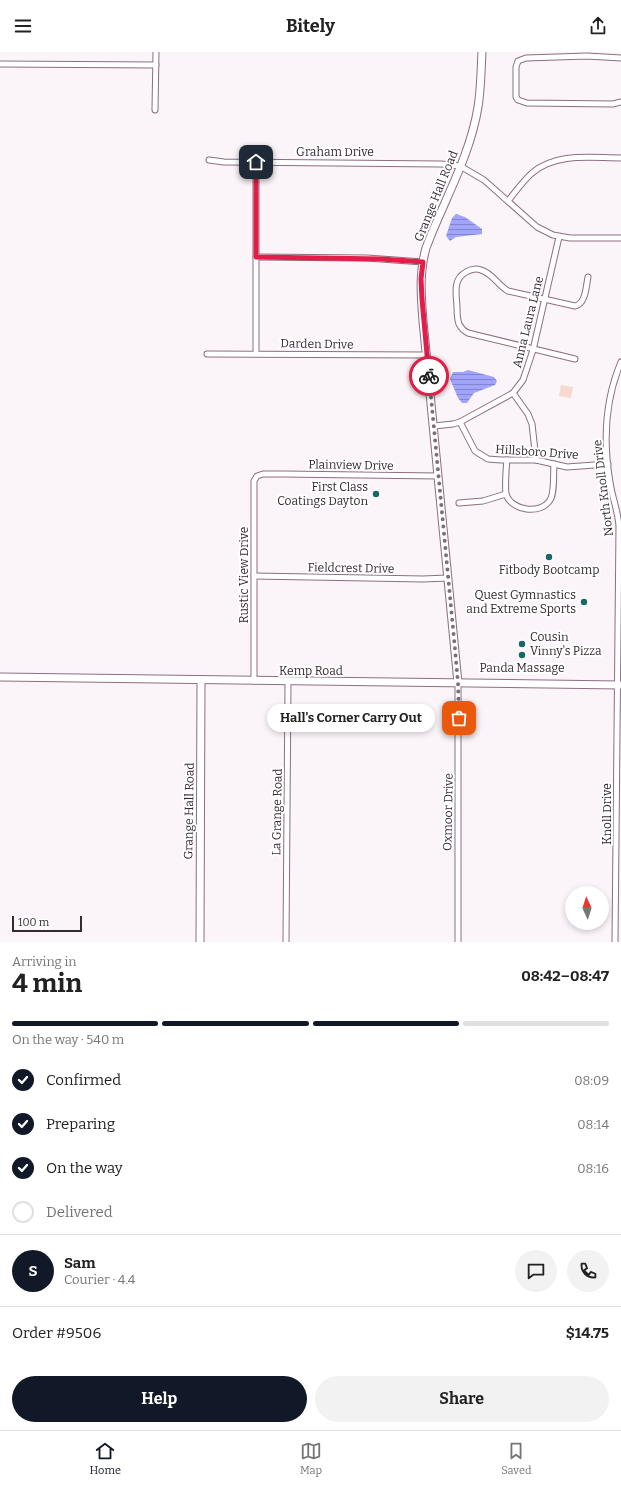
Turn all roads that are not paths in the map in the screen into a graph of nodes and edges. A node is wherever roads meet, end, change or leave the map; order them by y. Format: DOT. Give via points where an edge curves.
graph roads {
  1 [pos="156,52"];
  2 [pos="482,52"];
  3 [pos="621,58"];
  4 [pos="0,64"];
  5 [pos="156,65"];
  6 [pos="621,102"];
  7 [pos="155,110"];
  8 [pos="621,158"];
  9 [pos="209,160"];
  10 [pos="256,162"];
  11 [pos="460,166"];
  12 [pos="508,200"];
  13 [pos="559,237"];
  14 [pos="621,238"];
  15 [pos="256,257"];
  16 [pos="423,262"];
  17 [pos="588,277"];
  18 [pos="544,300"];
  19 [pos="533,350"];
  20 [pos="256,353"];
  21 [pos="207,354"];
  22 [pos="426,355"];
  23 [pos="575,359"];
  24 [pos="621,362"];
  25 [pos="513,394"];
  26 [pos="460,422"];
  27 [pos="434,426"];
  28 [pos="507,460"];
  29 [pos="536,460"];
  30 [pos="554,464"];
  31 [pos="608,464"];
  32 [pos="263,474"];
  33 [pos="438,476"];
  34 [pos="506,494"];
  35 [pos="460,504"];
  36 [pos="620,553"];
  37 [pos="254,576"];
  38 [pos="448,578"];
  39 [pos="620,628"];
  40 [pos="0,677"];
  41 [pos="201,680"];
  42 [pos="254,681"];
  43 [pos="288,681"];
  44 [pos="458,683"];
  45 [pos="619,685"];
  46 [pos="200,942"];
  47 [pos="286,942"];
  48 [pos="458,942"];
  49 [pos="615,942"];
  1 -- 5 [label="street"];
  2 -- 11 [label="main road, Grange Hall Road" via="478,107"];
  3 -- 6 [label="street" via="526,58 518,61 516,66 518,100 527,103"];
  4 -- 5 [label="street"];
  5 -- 7 [label="street"];
  8 -- 12 [label="street" via="569,158 552,162 532,174"];
  9 -- 10 [label="street, Graham Drive"];
  10 -- 11 [label="street, Graham Drive"];
  10 -- 15 [label="street"];
  11 -- 12 [label="street" via="484,180"];
  11 -- 16 [label="main road, Grange Hall Road" via="434,227"];
  12 -- 13 [label="street" via="537,227"];
  13 -- 14 [label="street"];
  13 -- 18 [label="street, Anna Laura Lane"];
  15 -- 16 [label="street" via="374,258"];
  15 -- 20 [label="street"];
  16 -- 22 [label="main road, Grange Hall Road" via="421,285"];
  17 -- 18 [label="street" via="582,301 578,306"];
  18 -- 19 [label="street, Anna Laura Lane"];
  18 -- 19 [label="street" via="508,291 490,274 477,269 463,274 457,281 458,320 465,331"];
  19 -- 23 [label="street"];
  19 -- 25 [label="street, Anna Laura Lane" via="523,380"];
  20 -- 21 [label="street, Darden Drive"];
  20 -- 22 [label="street, Darden Drive"];
  22 -- 27 [label="main road, Grange Hall Road"];
  24 -- 31 [label="street, North Knoll Drive" via="608,408"];
  25 -- 26 [label="street, Anna Laura Lane"];
  25 -- 29 [label="street" via="532,424"];
  26 -- 27 [label="street, Anna Laura Lane"];
  26 -- 28 [label="street, Hillsboro Drive" via="475,451 488,459"];
  27 -- 33 [label="main road, Grange Hall Road"];
  28 -- 29 [label="street, Hillsboro Drive"];
  28 -- 34 [label="street"];
  29 -- 30 [label="street, Hillsboro Drive"];
  30 -- 31 [label="street, Hillsboro Drive" via="567,467"];
  30 -- 34 [label="street" via="551,499 545,506 536,509 523,508 513,503"];
  31 -- 36 [label="street, North Knoll Drive" via="618,516"];
  32 -- 33 [label="street, Plainview Drive"];
  32 -- 37 [label="street, Rustic View Drive" via="257,476 254,481"];
  33 -- 38 [label="main road, Grange Hall Road"];
  34 -- 35 [label="street"];
  36 -- 39 [label="street, North Knoll Drive"];
  37 -- 38 [label="street, Fieldcrest Drive"];
  37 -- 42 [label="street, Rustic View Drive"];
  38 -- 44 [label="main road, Grange Hall Road"];
  39 -- 45 [label="street, North Knoll Drive"];
  40 -- 41 [label="main road, Kemp Road"];
  41 -- 42 [label="main road, Kemp Road"];
  41 -- 46 [label="main road, Grange Hall Road"];
  42 -- 43 [label="main road, Kemp Road"];
  43 -- 44 [label="main road, Kemp Road"];
  43 -- 47 [label="street, La Grange Road"];
  44 -- 45 [label="main road, Kemp Road"];
  44 -- 48 [label="street, Oxmoor Drive"];
  45 -- 49 [label="street, Knoll Drive"];
}
